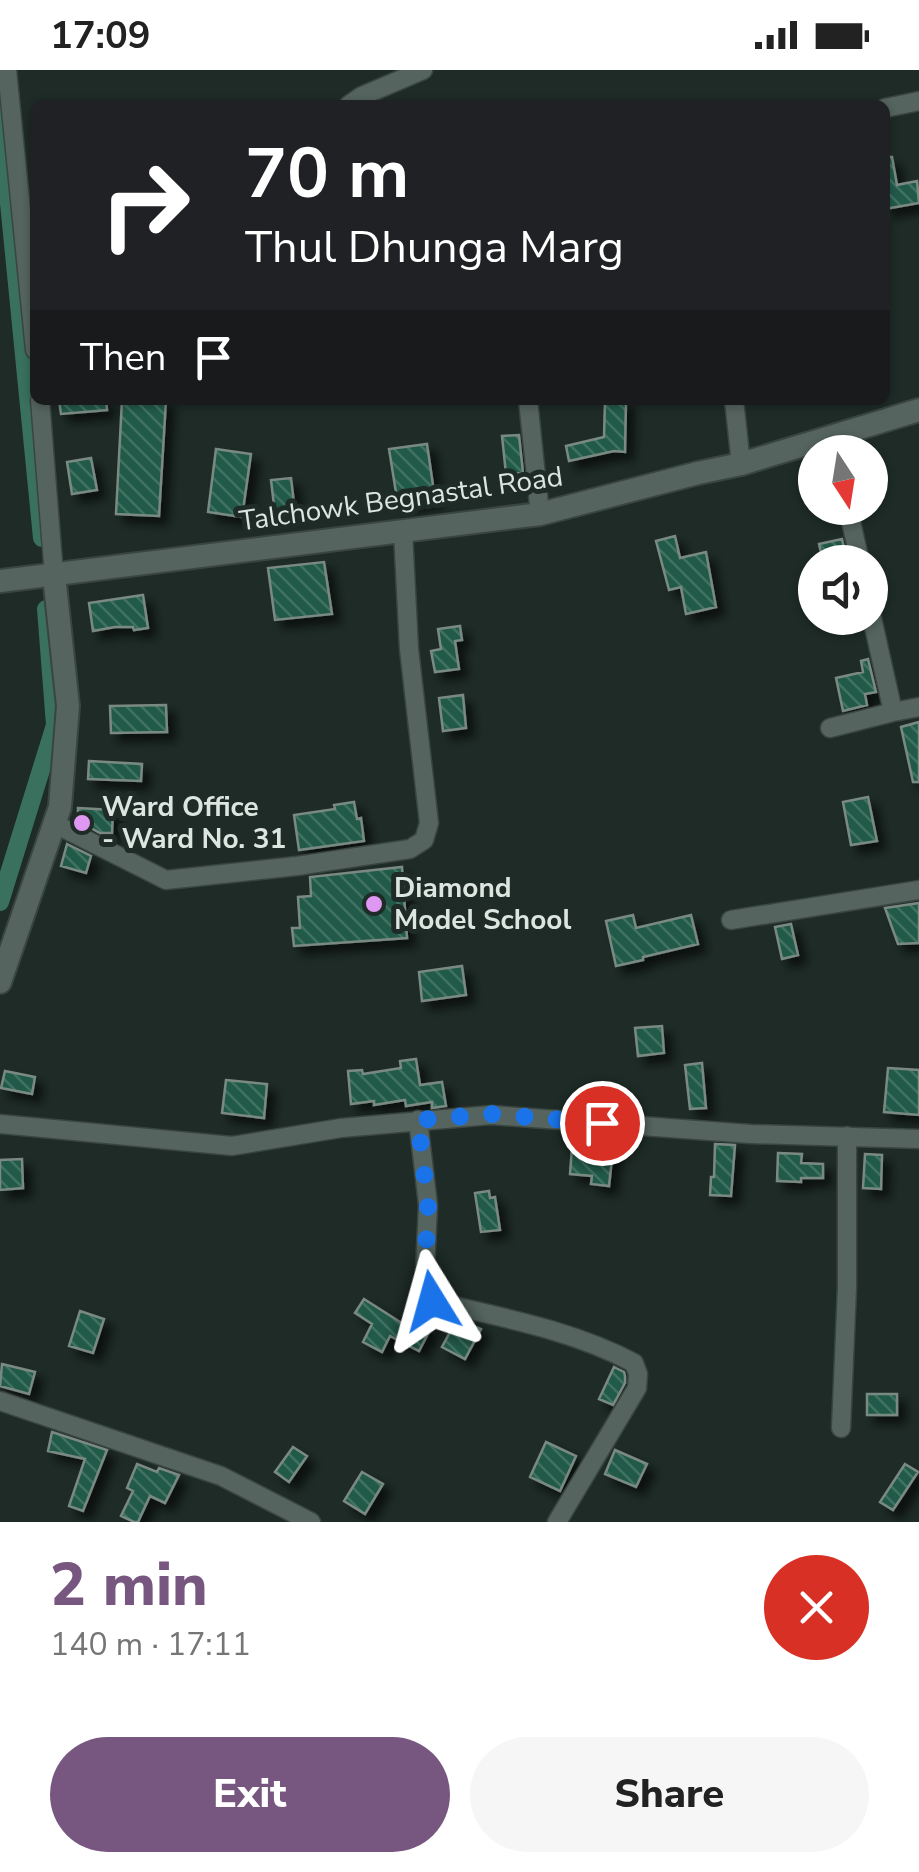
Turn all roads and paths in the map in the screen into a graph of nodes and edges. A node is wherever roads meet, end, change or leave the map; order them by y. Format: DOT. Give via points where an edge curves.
graph roads {
  1 [pos="7,70"];
  2 [pos="424,70"];
  3 [pos="356,100"];
  4 [pos="919,100"];
  5 [pos="890,107"];
  6 [pos="30,290"];
  7 [pos="40,405"];
  8 [pos="529,405"];
  9 [pos="735,405"];
  10 [pos="919,410"];
  11 [pos="856,435"];
  12 [pos="798,452"];
  13 [pos="741,464"];
  14 [pos="540,514"];
  15 [pos="403,532"];
  16 [pos="54,576"];
  17 [pos="0,581"];
  18 [pos="876,635"];
  19 [pos="919,707"];
  20 [pos="893,712"];
  21 [pos="830,728"];
  22 [pos="55,824"];
  23 [pos="919,890"];
  24 [pos="731,920"];
  25 [pos="0,982"];
  26 [pos="418,1120"];
  27 [pos="0,1124"];
  28 [pos="847,1136"];
  29 [pos="919,1140"];
  30 [pos="0,1401"];
  31 [pos="840,1428"];
  32 [pos="310,1522"];
  33 [pos="557,1522"];
  1 -- 6 [label="street"];
  2 -- 3 [label="street"];
  4 -- 5 [label="street"];
  7 -- 16 [label="street"];
  8 -- 14 [label="street"];
  9 -- 13 [label="street"];
  10 -- 11 [label="main road, Talchowk Begnastal Road"];
  12 -- 13 [label="main road, Talchowk Begnastal Road"];
  13 -- 14 [label="main road, Talchowk Begnastal Road"];
  14 -- 15 [label="main road, Talchowk Begnastal Road"];
  15 -- 16 [label="main road, Talchowk Begnastal Road"];
  15 -- 22 [label="street" via="429,823 424,840 410,849 166,880"];
  16 -- 17 [label="main road, Talchowk Begnastal Road"];
  16 -- 22 [label="main road" via="68,706"];
  18 -- 20 [label="street"];
  19 -- 20 [label="street"];
  20 -- 21 [label="street"];
  22 -- 25 [label="main road"];
  23 -- 24 [label="street"];
  26 -- 27 [label="street" via="232,1146"];
  26 -- 28 [label="street" via="491,1114"];
  26 -- 33 [label="street" via="428,1205 424,1292 432,1301 532,1324 618,1354 638,1374 637,1388"];
  28 -- 29 [label="street"];
  28 -- 31 [label="street"];
  30 -- 32 [label="street" via="221,1476"];
}
